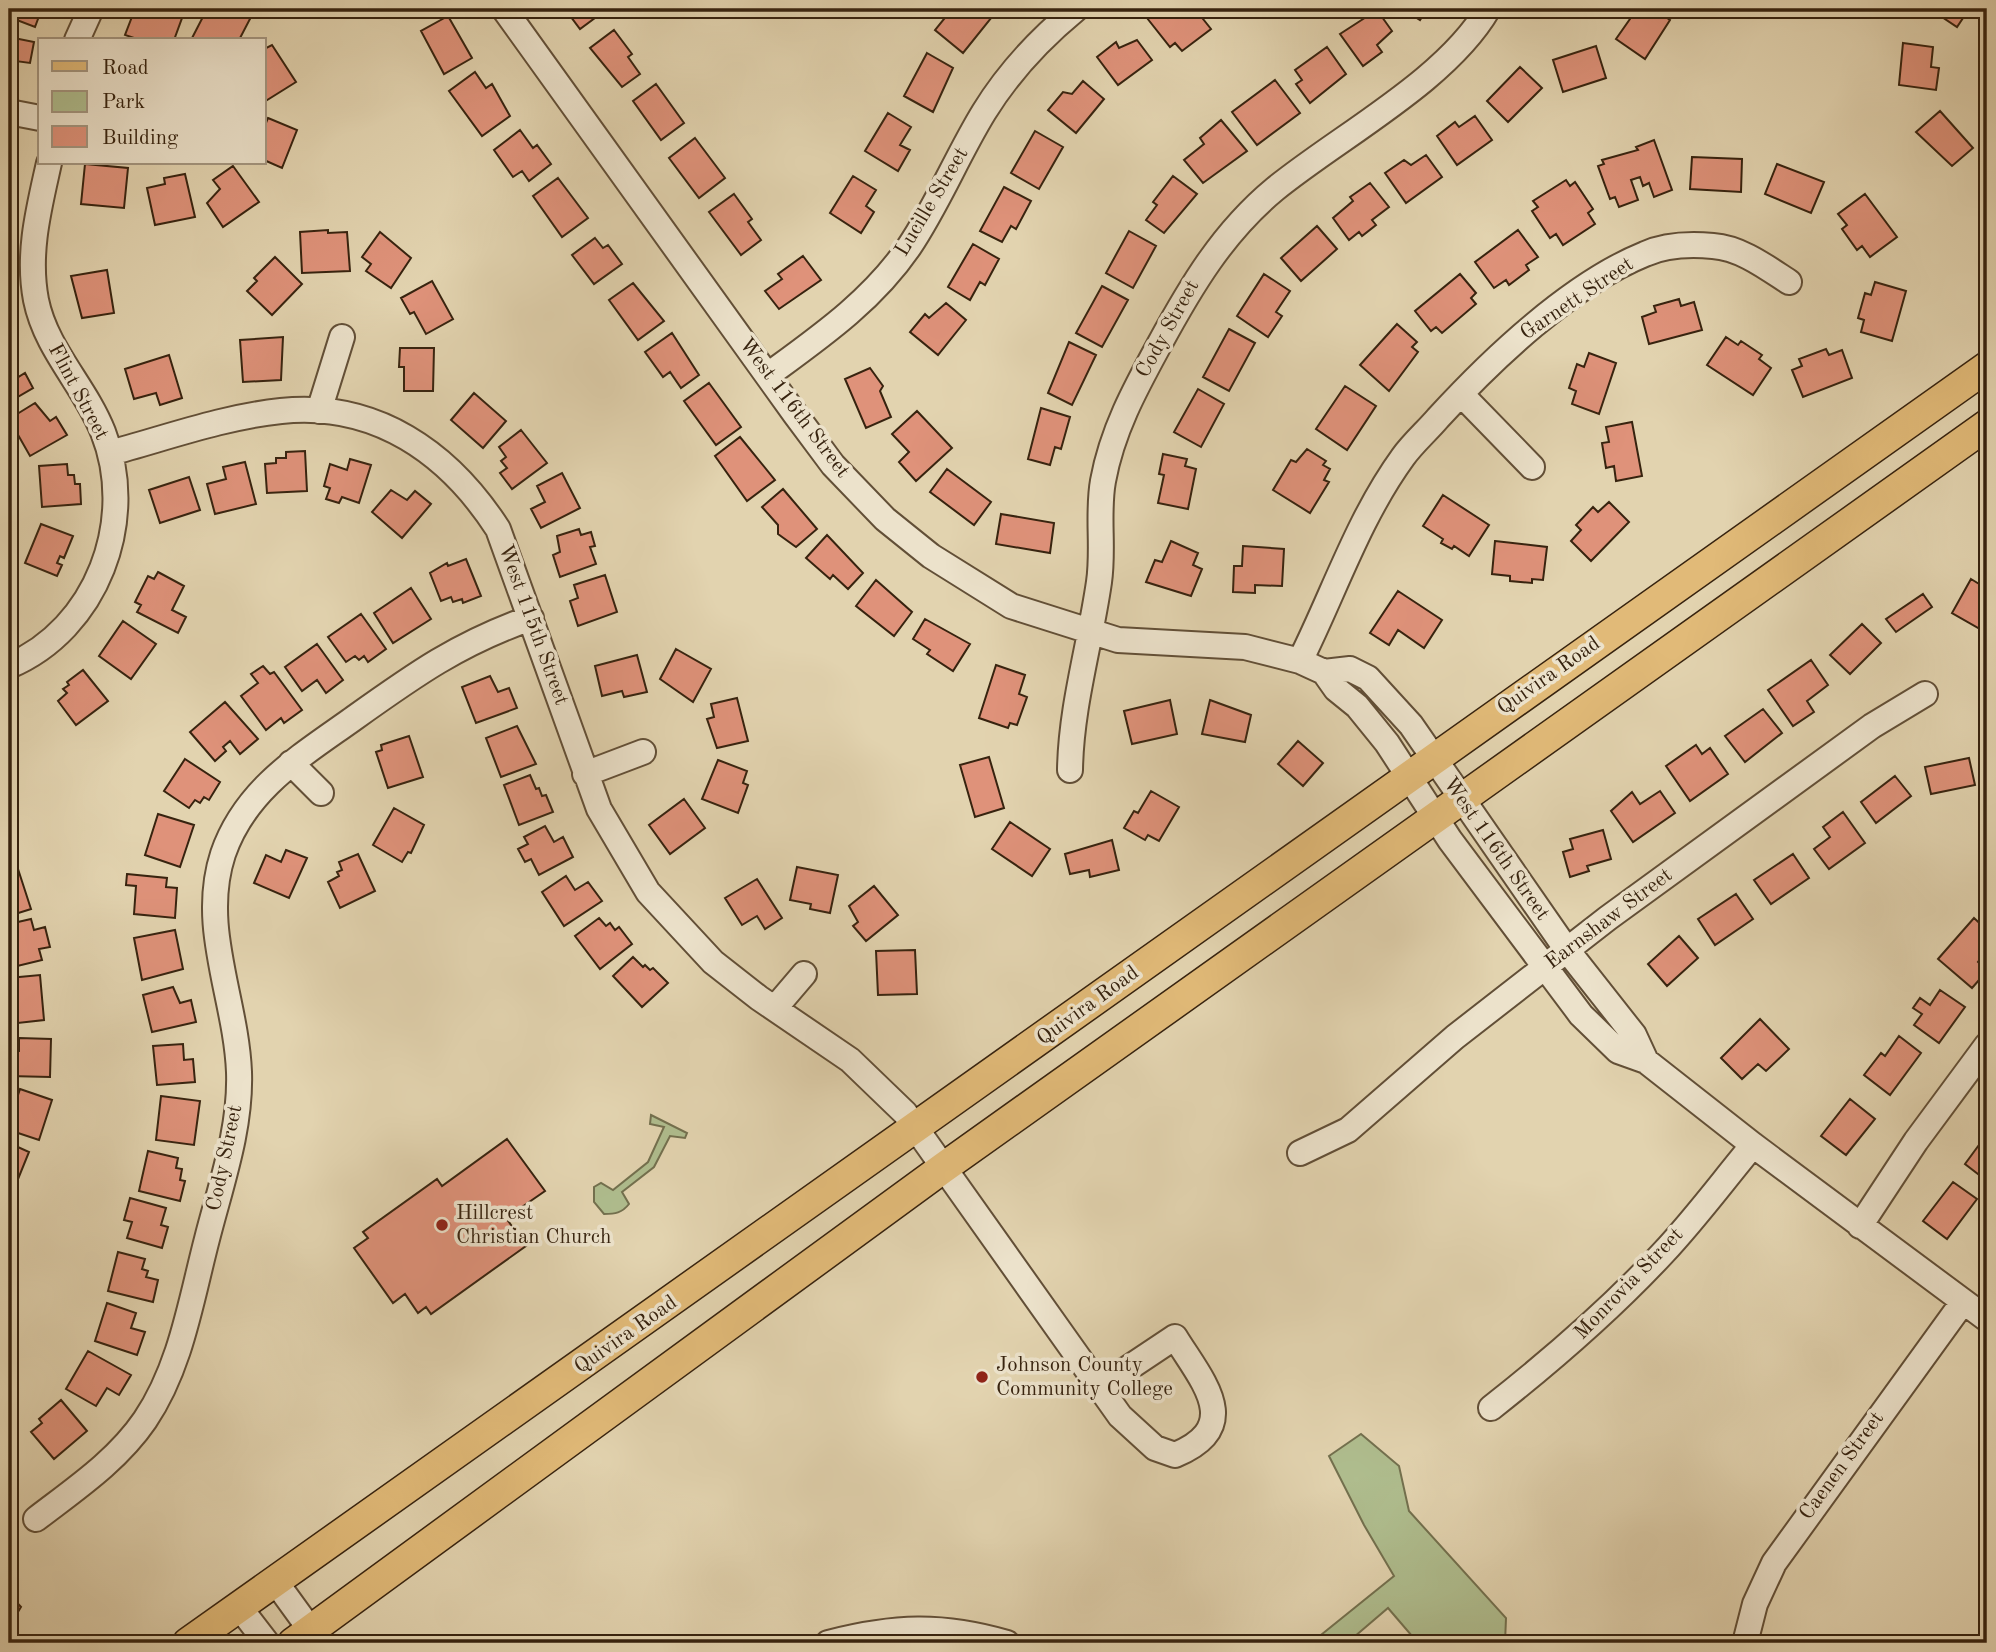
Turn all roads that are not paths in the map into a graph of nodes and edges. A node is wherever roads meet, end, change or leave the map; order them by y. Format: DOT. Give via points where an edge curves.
graph roads {
  1 [pos="91,9"];
  2 [pos="504,9"];
  3 [pos="1076,9"];
  4 [pos="1488,9"];
  5 [pos="78,38"];
  6 [pos="9,112"];
  7 [pos="38,118"];
  8 [pos="49,164"];
  9 [pos="1789,282"];
  10 [pos="342,337"];
  11 [pos="1987,367"];
  12 [pos="768,375"];
  13 [pos="1461,394"];
  14 [pos="319,411"];
  15 [pos="1987,425"];
  16 [pos="110,453"];
  17 [pos="1532,467"];
  18 [pos="531,618"];
  19 [pos="1090,633"];
  20 [pos="1300,661"];
  21 [pos="9,666"];
  22 [pos="1324,672"];
  23 [pos="1925,694"];
  24 [pos="643,752"];
  25 [pos="1432,758"];
  26 [pos="291,763"];
  27 [pos="1070,770"];
  28 [pos="585,774"];
  29 [pos="1409,775"];
  30 [pos="321,793"];
  31 [pos="1461,799"];
  32 [pos="1435,817"];
  33 [pos="1567,950"];
  34 [pos="1545,967"];
  35 [pos="804,974"];
  36 [pos="775,1008"];
  37 [pos="1987,1045"];
  38 [pos="1646,1061"];
  39 [pos="916,1128"];
  40 [pos="1752,1145"];
  41 [pos="1300,1153"];
  42 [pos="943,1168"];
  43 [pos="1860,1226"];
  44 [pos="1963,1302"];
  45 [pos="1987,1319"];
  46 [pos="1100,1387"];
  47 [pos="1491,1408"];
  48 [pos="36,1519"];
  49 [pos="275,1581"];
  50 [pos="240,1608"];
  51 [pos="308,1639"];
  52 [pos="187,1643"];
  53 [pos="267,1643"];
  54 [pos="828,1643"];
  55 [pos="1007,1643"];
  56 [pos="1745,1643"];
  1 -- 5 [label="street"];
  2 -- 12 [label="street, West 116th Street"];
  3 -- 12 [label="street, Lucille Street" via="1004,83 926,219 884,278 858,306"];
  4 -- 19 [label="street, Cody Street" via="1473,35 1439,67 1251,209 1219,244 1192,284 1133,392 1111,447 1100,505 1099,580"];
  6 -- 7 [label="street"];
  8 -- 16 [label="street, Flint Street" via="33,244 37,302 49,338 96,416"];
  9 -- 13 [label="street, Garnett Street" via="1749,257 1715,246 1682,245 1647,253 1618,267 1494,357"];
  10 -- 14 [label="street"];
  11 -- 25 [label="main road, Quivira Road"];
  12 -- 19 [label="street, West 116th Street" via="833,465 885,519 922,549 1011,606"];
  13 -- 17 [label="street"];
  13 -- 20 [label="street, Garnett Street" via="1404,457 1370,510"];
  14 -- 16 [label="street, West 115th Street" via="243,417"];
  14 -- 18 [label="street, West 115th Street" via="387,427 421,445 465,482 498,529"];
  15 -- 31 [label="main road"];
  16 -- 21 [label="street, Flint Street" via="116,490 114,529 95,585 60,631"];
  18 -- 26 [label="street, Cody Street" via="443,656"];
  18 -- 28 [label="street, West 115th Street"];
  19 -- 20 [label="street, West 116th Street" via="1128,640 1245,647"];
  19 -- 27 [label="street, Cody Street" via="1075,709"];
  20 -- 22 [label="street, West 116th Street"];
  22 -- 25 [label="street, West 116th Street" via="1350,669 1368,678 1391,701"];
  22 -- 29 [label="street, West 116th Street" via="1357,706"];
  23 -- 33 [label="street, Earnshaw Street" via="1861,734"];
  24 -- 28 [label="street"];
  25 -- 29 [label="main road, Quivira Road"];
  25 -- 31 [label="street, West 116th Street"];
  26 -- 30 [label="street"];
  26 -- 48 [label="street, Cody Street" via="250,803 230,836 218,873 215,930 235,1028 238,1095 233,1139 174,1362 156,1402 131,1438 90,1478"];
  28 -- 36 [label="street, West 115th Street" via="617,843 648,892 713,962"];
  29 -- 32 [label="street, West 116th Street"];
  29 -- 39 [label="main road, Quivira Road"];
  31 -- 32 [label="main road"];
  31 -- 33 [label="street, West 116th Street"];
  32 -- 34 [label="street, West 116th Street"];
  32 -- 42 [label="main road"];
  33 -- 34 [label="street, Earnshaw Street"];
  33 -- 38 [label="street, West 116th Street" via="1633,1035"];
  34 -- 38 [label="street, West 116th Street" via="1581,1015 1618,1051"];
  34 -- 41 [label="street, Earnshaw Street" via="1348,1130"];
  35 -- 36 [label="street"];
  36 -- 39 [label="street, West 115th Street" via="850,1060"];
  37 -- 43 [label="street"];
  38 -- 40 [label="street, West 116th Street"];
  39 -- 42 [label="street, West 115th Street"];
  39 -- 49 [label="main road, Quivira Road"];
  40 -- 43 [label="street, West 116th Street"];
  40 -- 47 [label="street, Monrovia Street" via="1610,1308"];
  42 -- 46 [label="street, West 115th Street"];
  42 -- 51 [label="main road"];
  43 -- 44 [label="street, West 116th Street"];
  44 -- 45 [label="street, West 116th Street"];
  44 -- 56 [label="street, Caenen Street" via="1774,1563 1755,1604"];
  46 -- 46 [label="street, West 115th Street" via="1120,1416 1155,1448 1175,1455 1203,1440 1210,1429 1213,1400 1175,1337"];
  49 -- 50 [label="main road, Quivira Road"];
  49 -- 51 [label="street"];
  50 -- 52 [label="main road, Quivira Road"];
  50 -- 53 [label="street"];
  54 -- 55 [label="street" via="874,1632 923,1628 971,1633"];
}
